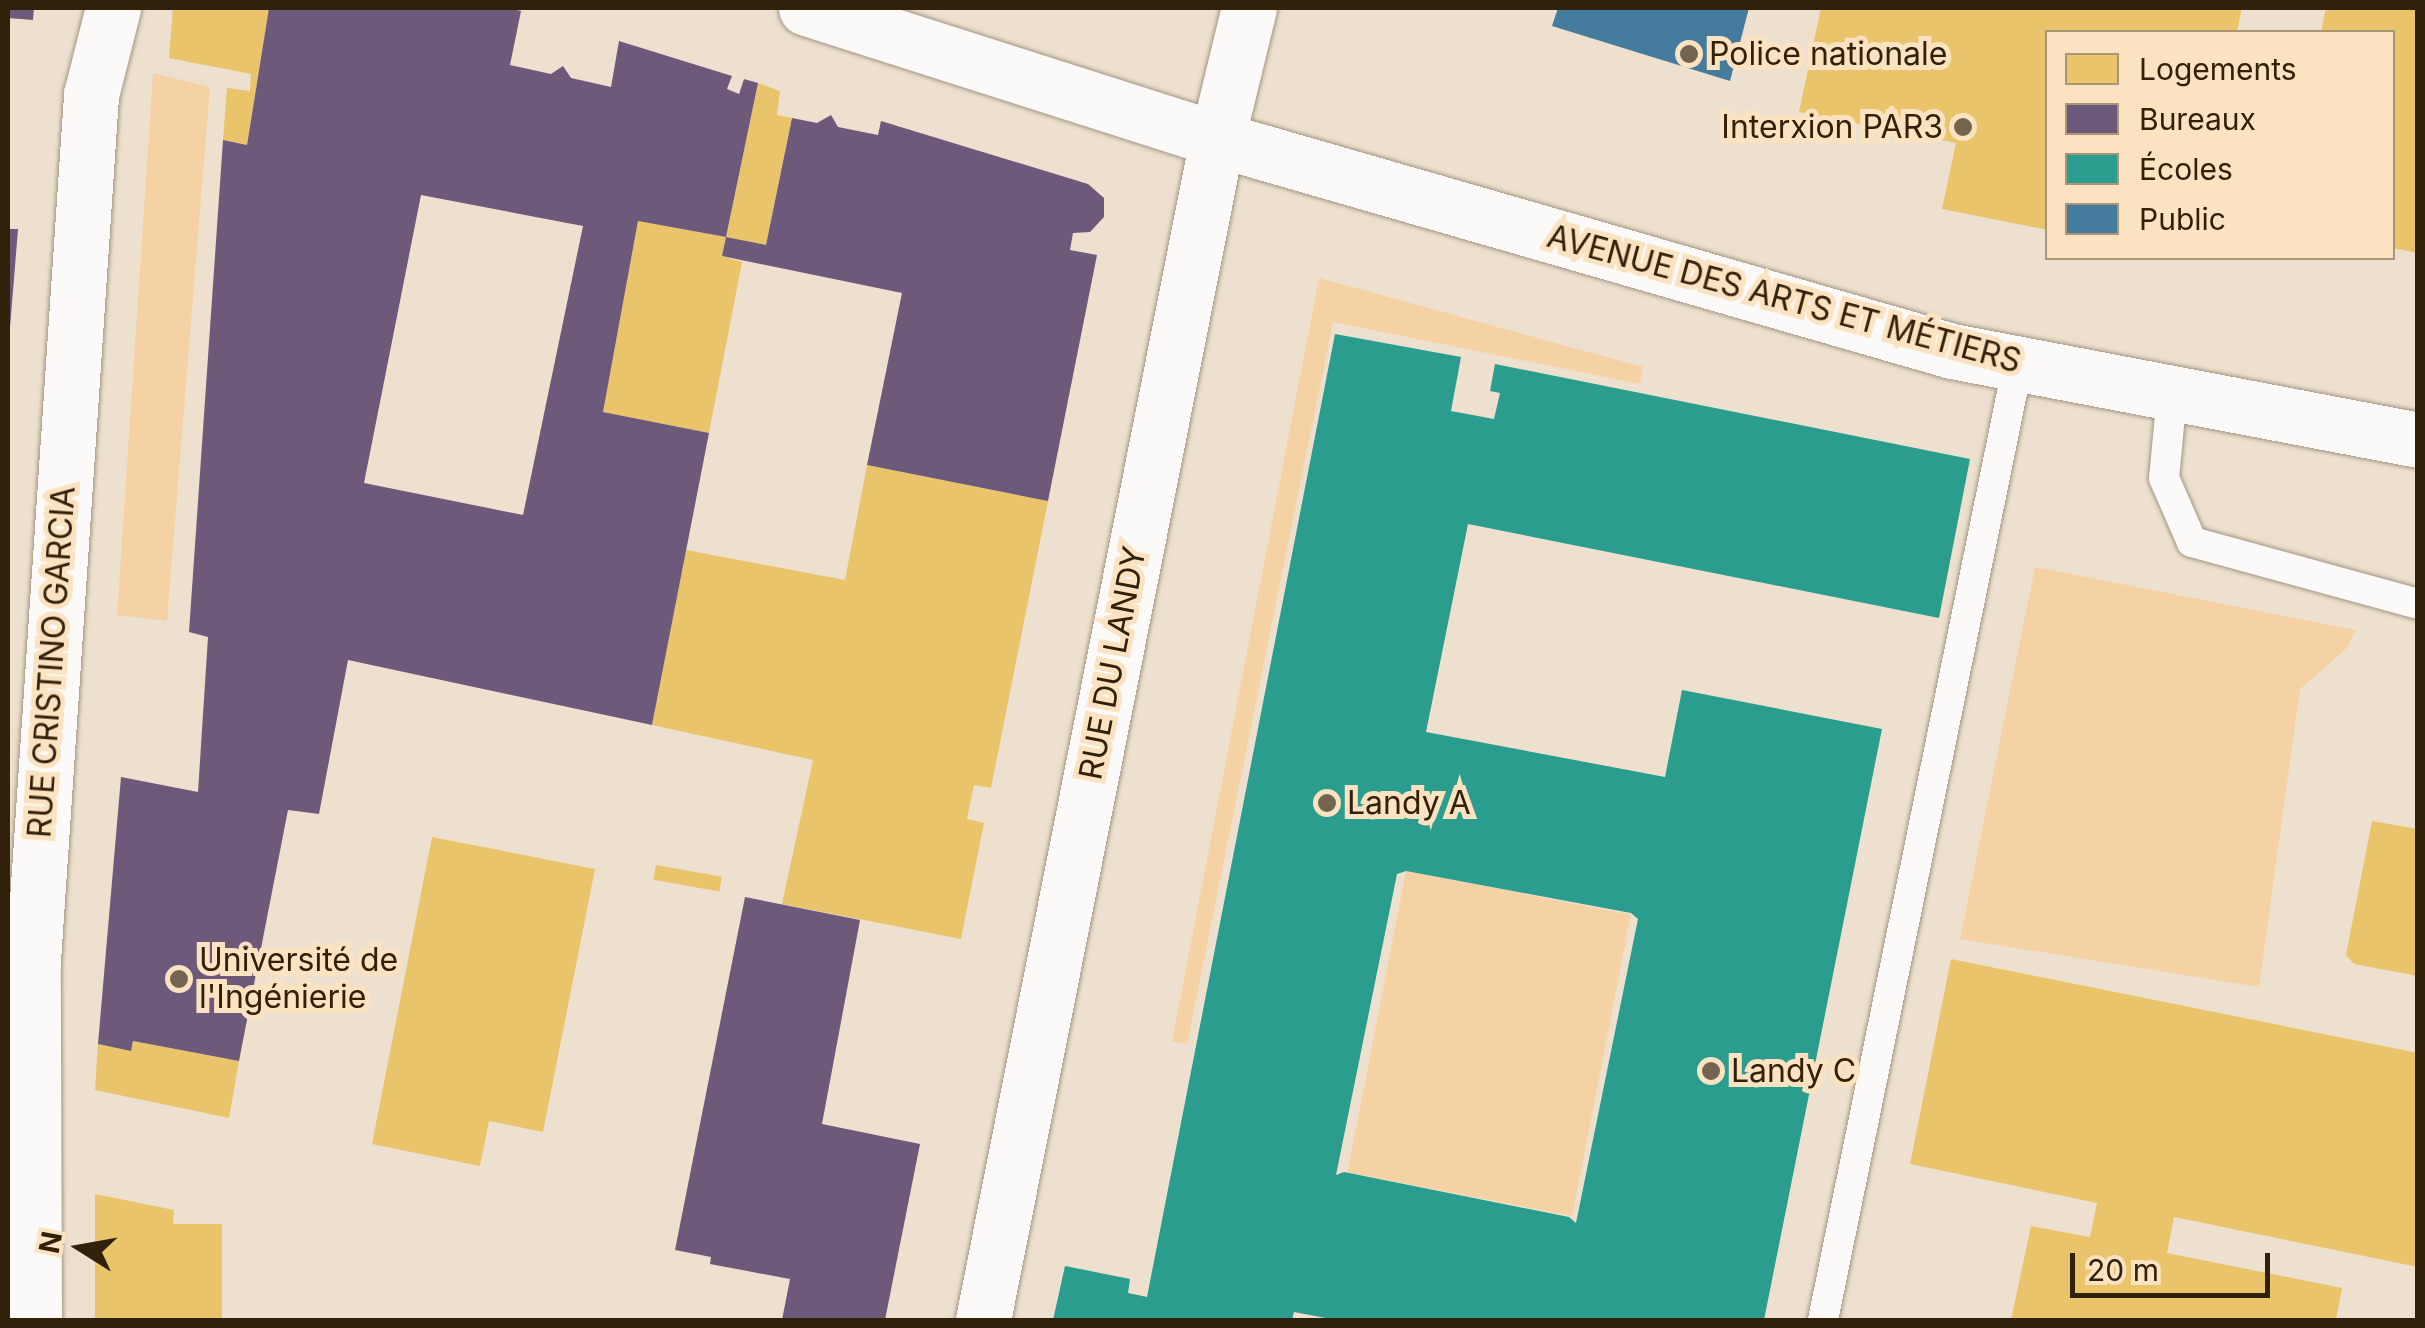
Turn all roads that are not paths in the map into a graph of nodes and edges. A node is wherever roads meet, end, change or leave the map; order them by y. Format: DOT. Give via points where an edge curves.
graph roads {
  1 [pos="113,8"];
  2 [pos="806,8"];
  3 [pos="1249,8"];
  4 [pos="1217,139"];
  5 [pos="2018,363"];
  6 [pos="2172,394"];
  7 [pos="2418,440"];
  8 [pos="2418,604"];
  9 [pos="34,1320"];
  10 [pos="983,1320"];
  11 [pos="1823,1320"];
  1 -- 9 [label="street, RUE CRISTINO GARCIA" via="92,95 36,921"];
  2 -- 4 [label="street, AVENUE DES ARTS ET MÉTIERS"];
  3 -- 4 [label="street, RUE DU LANDY"];
  4 -- 5 [label="street, AVENUE DES ARTS ET MÉTIERS" via="1933,346"];
  4 -- 10 [label="street, RUE DU LANDY"];
  5 -- 6 [label="street, AVENUE DES ARTS ET MÉTIERS"];
  5 -- 11 [label="lane"];
  6 -- 7 [label="street, AVENUE DES ARTS ET MÉTIERS"];
  6 -- 8 [label="lane" via="2164,478 2192,542"];
}
